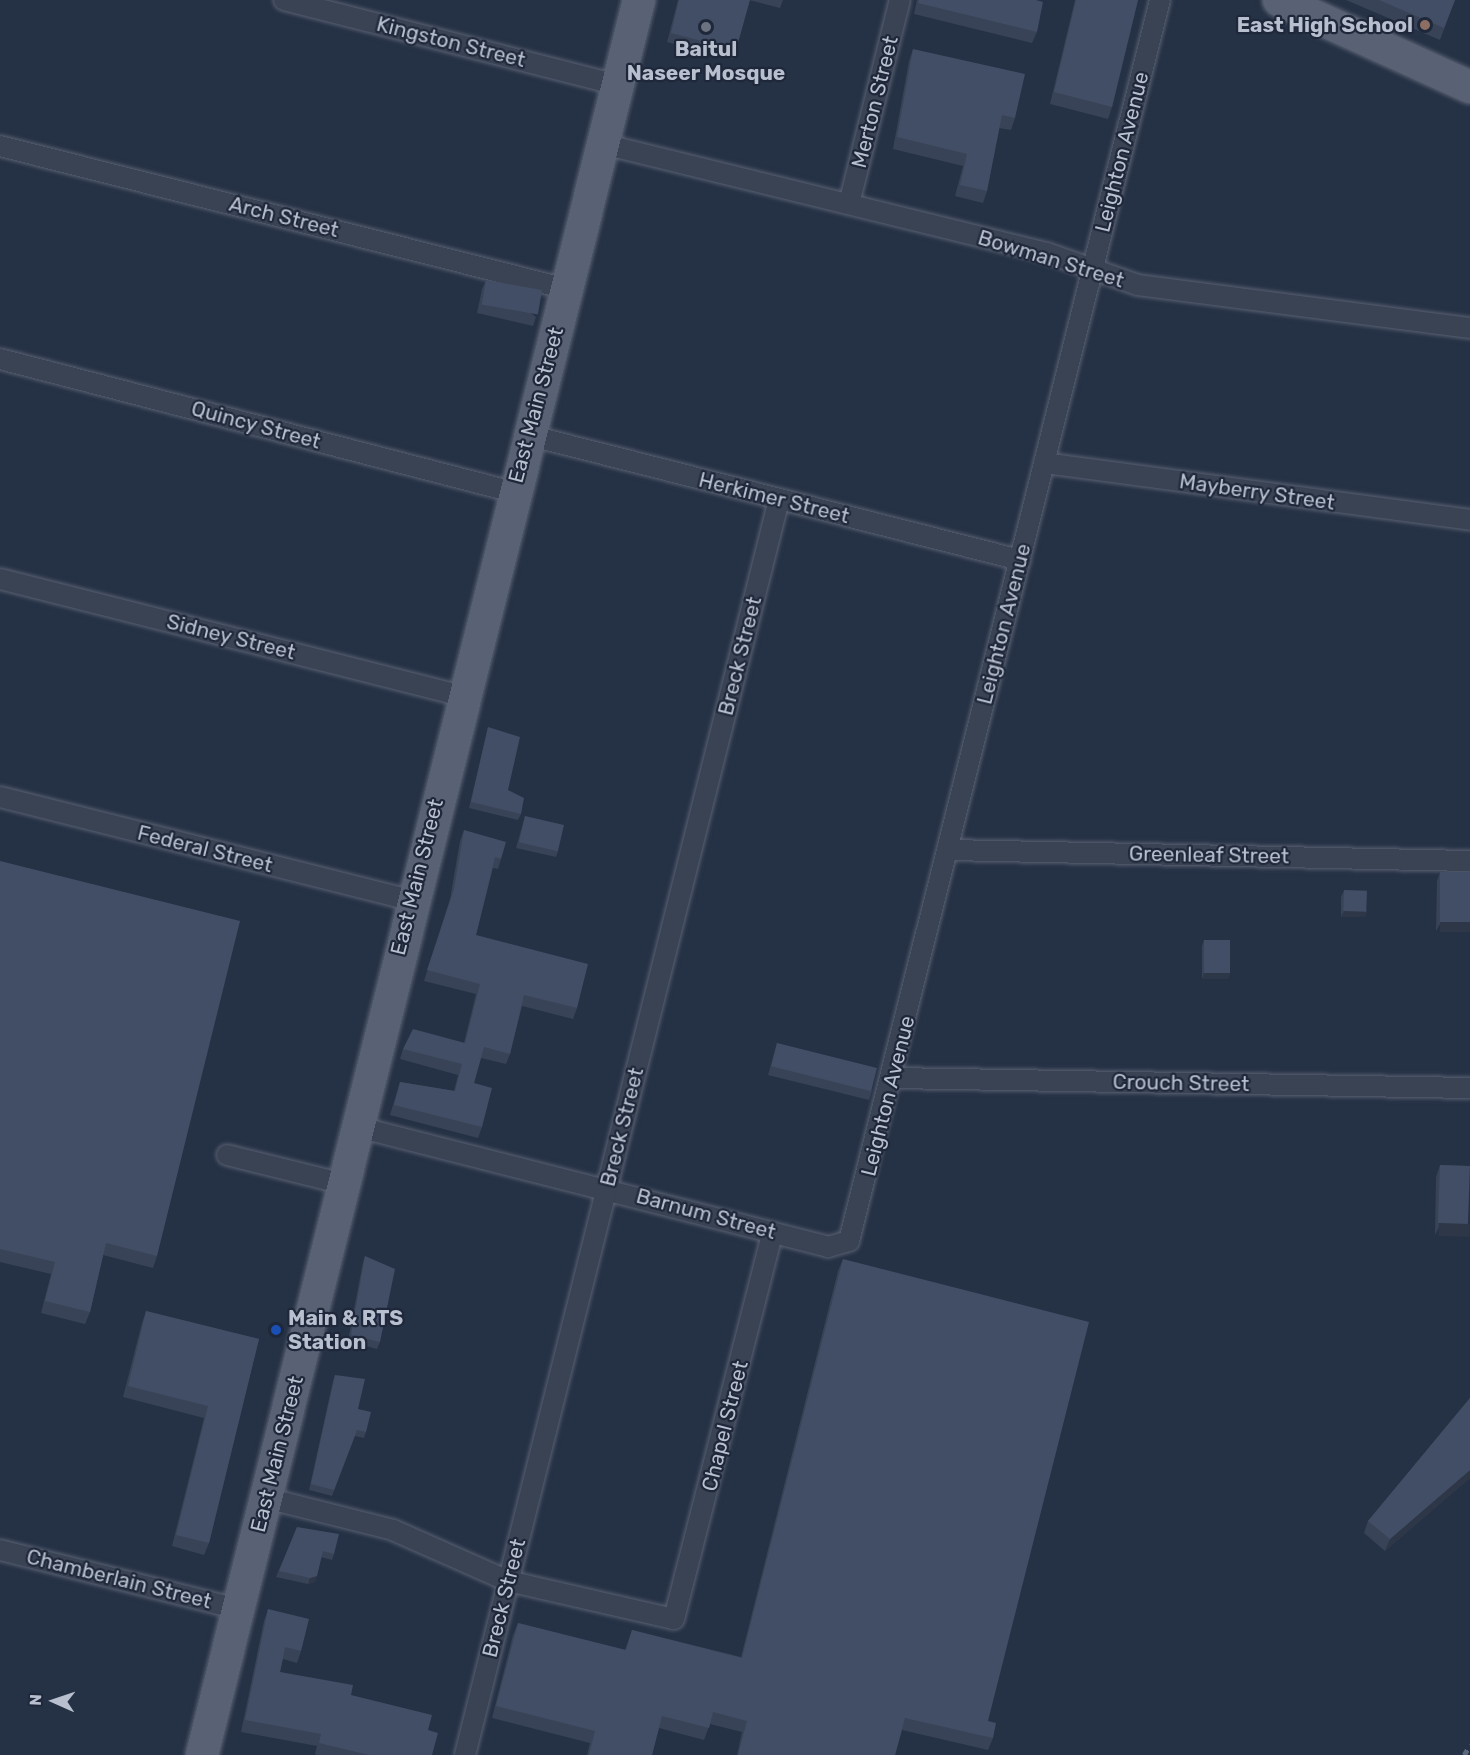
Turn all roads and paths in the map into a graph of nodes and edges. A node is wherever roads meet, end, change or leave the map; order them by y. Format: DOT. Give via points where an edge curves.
graph roads {
  1 [pos="284,0"];
  2 [pos="639,0"];
  3 [pos="900,0"];
  4 [pos="1160,0"];
  5 [pos="1278,0"];
  6 [pos="618,85"];
  7 [pos="1470,87"];
  8 [pos="603,144"];
  9 [pos="0,146"];
  10 [pos="849,204"];
  11 [pos="1092,271"];
  12 [pos="567,289"];
  13 [pos="1470,328"];
  14 [pos="0,359"];
  15 [pos="528,435"];
  16 [pos="1044,463"];
  17 [pos="513,492"];
  18 [pos="779,499"];
  19 [pos="1470,520"];
  20 [pos="1020,560"];
  21 [pos="0,579"];
  22 [pos="461,696"];
  23 [pos="0,796"];
  24 [pos="949,850"];
  25 [pos="1470,861"];
  26 [pos="411,900"];
  27 [pos="893,1078"];
  28 [pos="1470,1088"];
  29 [pos="358,1127"];
  30 [pos="227,1155"];
  31 [pos="344,1184"];
  32 [pos="607,1188"];
  33 [pos="773,1232"];
  34 [pos="844,1245"];
  35 [pos="266,1498"];
  36 [pos="0,1550"];
  37 [pos="508,1581"];
  38 [pos="238,1609"];
  39 [pos="202,1755"];
  40 [pos="465,1755"];
  1 -- 6 [label="street, Kingston Street"];
  2 -- 6 [label="main road, East Main Street"];
  3 -- 10 [label="street, Merton Street"];
  4 -- 11 [label="street, Leighton Avenue"];
  5 -- 7 [label="main road"];
  6 -- 8 [label="main road, East Main Street"];
  8 -- 10 [label="street, Bowman Street"];
  8 -- 12 [label="main road, East Main Street"];
  9 -- 12 [label="street, Arch Street"];
  10 -- 11 [label="street, Bowman Street" via="1047,253"];
  11 -- 13 [label="street, Bowman Street" via="1138,285"];
  11 -- 16 [label="street, Leighton Avenue"];
  12 -- 15 [label="main road, East Main Street"];
  14 -- 17 [label="street, Quincy Street"];
  15 -- 17 [label="main road, East Main Street"];
  15 -- 18 [label="street, Herkimer Street"];
  16 -- 19 [label="street, Mayberry Street"];
  16 -- 20 [label="street, Leighton Avenue"];
  17 -- 22 [label="main road, East Main Street"];
  18 -- 20 [label="street, Herkimer Street"];
  18 -- 32 [label="street, Breck Street"];
  20 -- 24 [label="street, Leighton Avenue"];
  21 -- 22 [label="street, Sidney Street"];
  22 -- 26 [label="main road, East Main Street"];
  23 -- 26 [label="street, Federal Street"];
  24 -- 25 [label="street, Greenleaf Street"];
  24 -- 27 [label="street, Leighton Avenue"];
  26 -- 29 [label="main road, East Main Street"];
  27 -- 28 [label="street, Crouch Street"];
  27 -- 34 [label="street, Leighton Avenue" via="854,1231"];
  29 -- 31 [label="main road, East Main Street"];
  29 -- 32 [label="street, Barnum Street"];
  30 -- 31 [label="street"];
  31 -- 35 [label="main road, East Main Street"];
  32 -- 33 [label="street, Barnum Street"];
  32 -- 37 [label="street, Breck Street"];
  33 -- 34 [label="street, Barnum Street" via="828,1246"];
  33 -- 37 [label="street, Chapel Street" via="674,1620"];
  35 -- 37 [label="street" via="393,1530"];
  35 -- 38 [label="main road, East Main Street"];
  36 -- 38 [label="street, Chamberlain Street"];
  37 -- 40 [label="street, Breck Street"];
  38 -- 39 [label="main road, East Main Street"];
}
